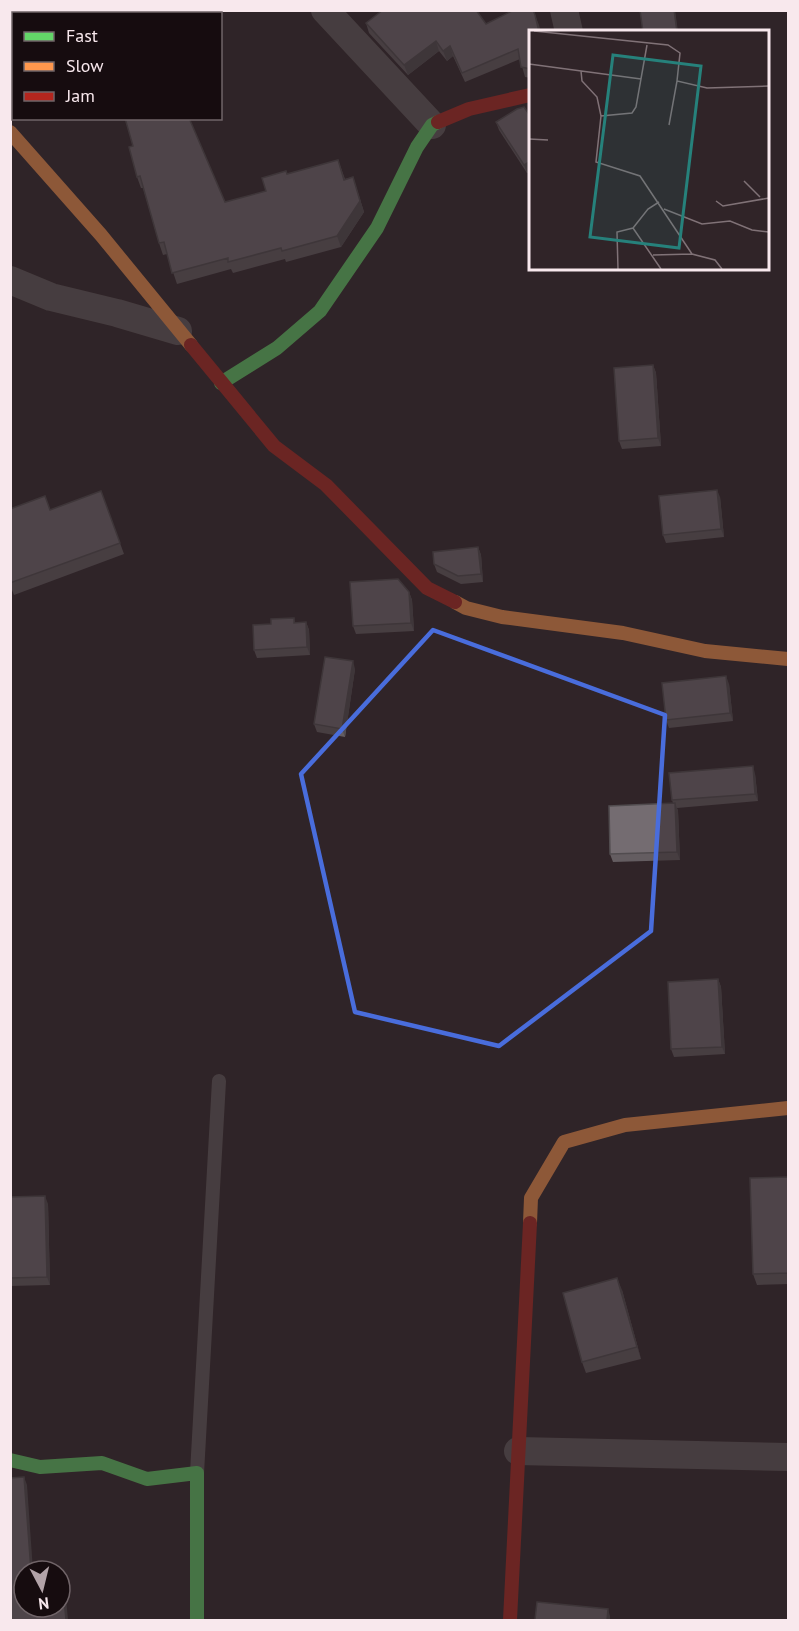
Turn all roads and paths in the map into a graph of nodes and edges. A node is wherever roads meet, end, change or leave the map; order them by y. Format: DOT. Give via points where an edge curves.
graph roads {
  1 [pos="325,10"];
  2 [pos="564,10"];
  3 [pos="569,30"];
  4 [pos="529,95"];
  5 [pos="432,125"];
  6 [pos="10,132"];
  7 [pos="10,280"];
  8 [pos="178,331"];
  9 [pos="221,383"];
  10 [pos="789,659"];
  11 [pos="219,1081"];
  12 [pos="789,1108"];
  13 [pos="518,1451"];
  14 [pos="789,1457"];
  15 [pos="10,1460"];
  16 [pos="197,1473"];
  17 [pos="197,1620"];
  18 [pos="510,1620"];
  1 -- 5 [label="street"];
  2 -- 3 [label="street"];
  4 -- 5 [label="street" via="470,109"];
  5 -- 9 [label="street" via="377,228 320,311 277,348"];
  6 -- 8 [label="street" via="101,235"];
  7 -- 8 [label="street" via="51,297"];
  8 -- 9 [label="street"];
  9 -- 10 [label="street" via="274,446 326,485 427,588 466,608 502,617 623,633 705,651"];
  11 -- 16 [label="lane"];
  12 -- 13 [label="street" via="625,1125 564,1142 531,1198"];
  13 -- 14 [label="street"];
  13 -- 18 [label="street"];
  15 -- 16 [label="street" via="40,1467 102,1463 147,1479"];
  16 -- 17 [label="street"];
}
